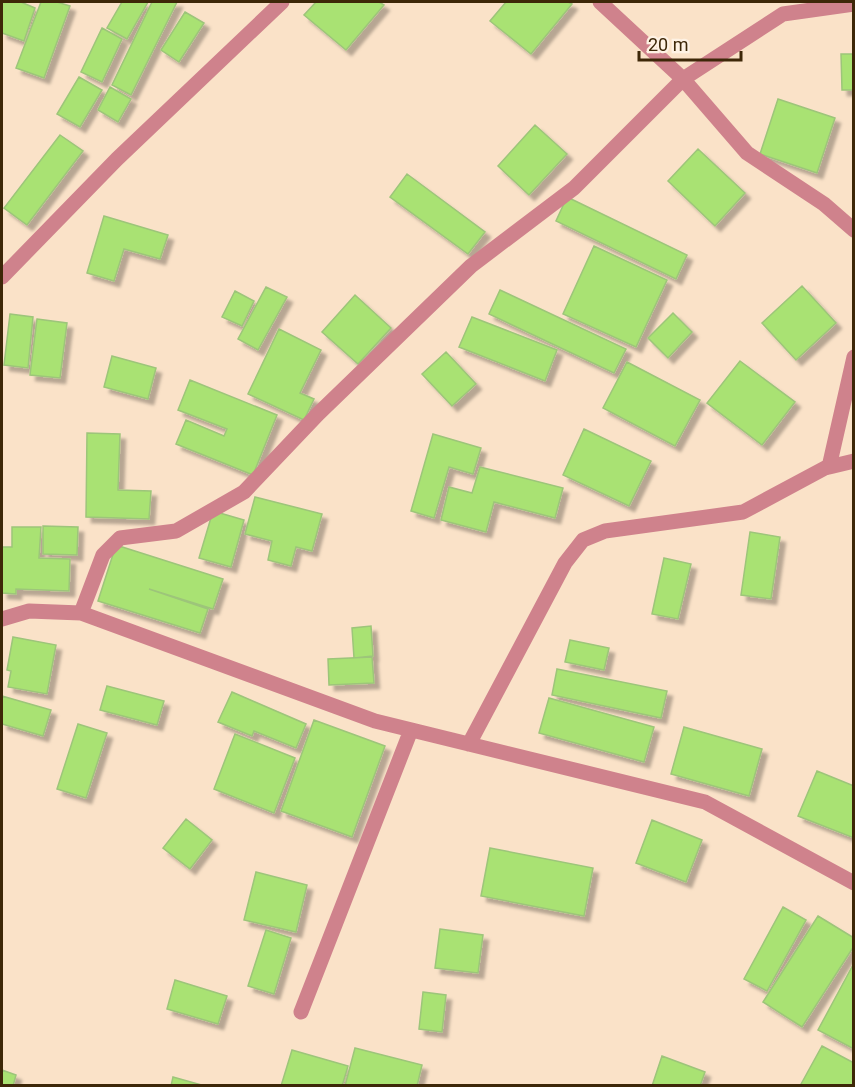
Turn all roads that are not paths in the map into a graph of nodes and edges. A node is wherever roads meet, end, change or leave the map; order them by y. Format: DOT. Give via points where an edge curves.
graph roads {
  1 [pos="282,2"];
  2 [pos="600,2"];
  3 [pos="854,4"];
  4 [pos="683,79"];
  5 [pos="854,230"];
  6 [pos="2,277"];
  7 [pos="854,357"];
  8 [pos="854,461"];
  9 [pos="830,466"];
  10 [pos="81,613"];
  11 [pos="2,619"];
  12 [pos="411,730"];
  13 [pos="469,744"];
  14 [pos="854,883"];
  15 [pos="301,1012"];
  1 -- 6 [label="street" via="117,159"];
  2 -- 4 [label="street"];
  3 -- 4 [label="street" via="783,14"];
  4 -- 5 [label="street" via="747,153 824,204"];
  4 -- 10 [label="street" via="574,188 471,266 318,414 244,492 176,531 120,538 103,555"];
  7 -- 9 [label="street"];
  8 -- 9 [label="street"];
  9 -- 13 [label="street" via="743,512 605,531 584,540 565,563"];
  10 -- 11 [label="street" via="29,611"];
  10 -- 12 [label="street" via="375,721"];
  12 -- 13 [label="street"];
  12 -- 15 [label="street"];
  13 -- 14 [label="street" via="705,802"];
}
